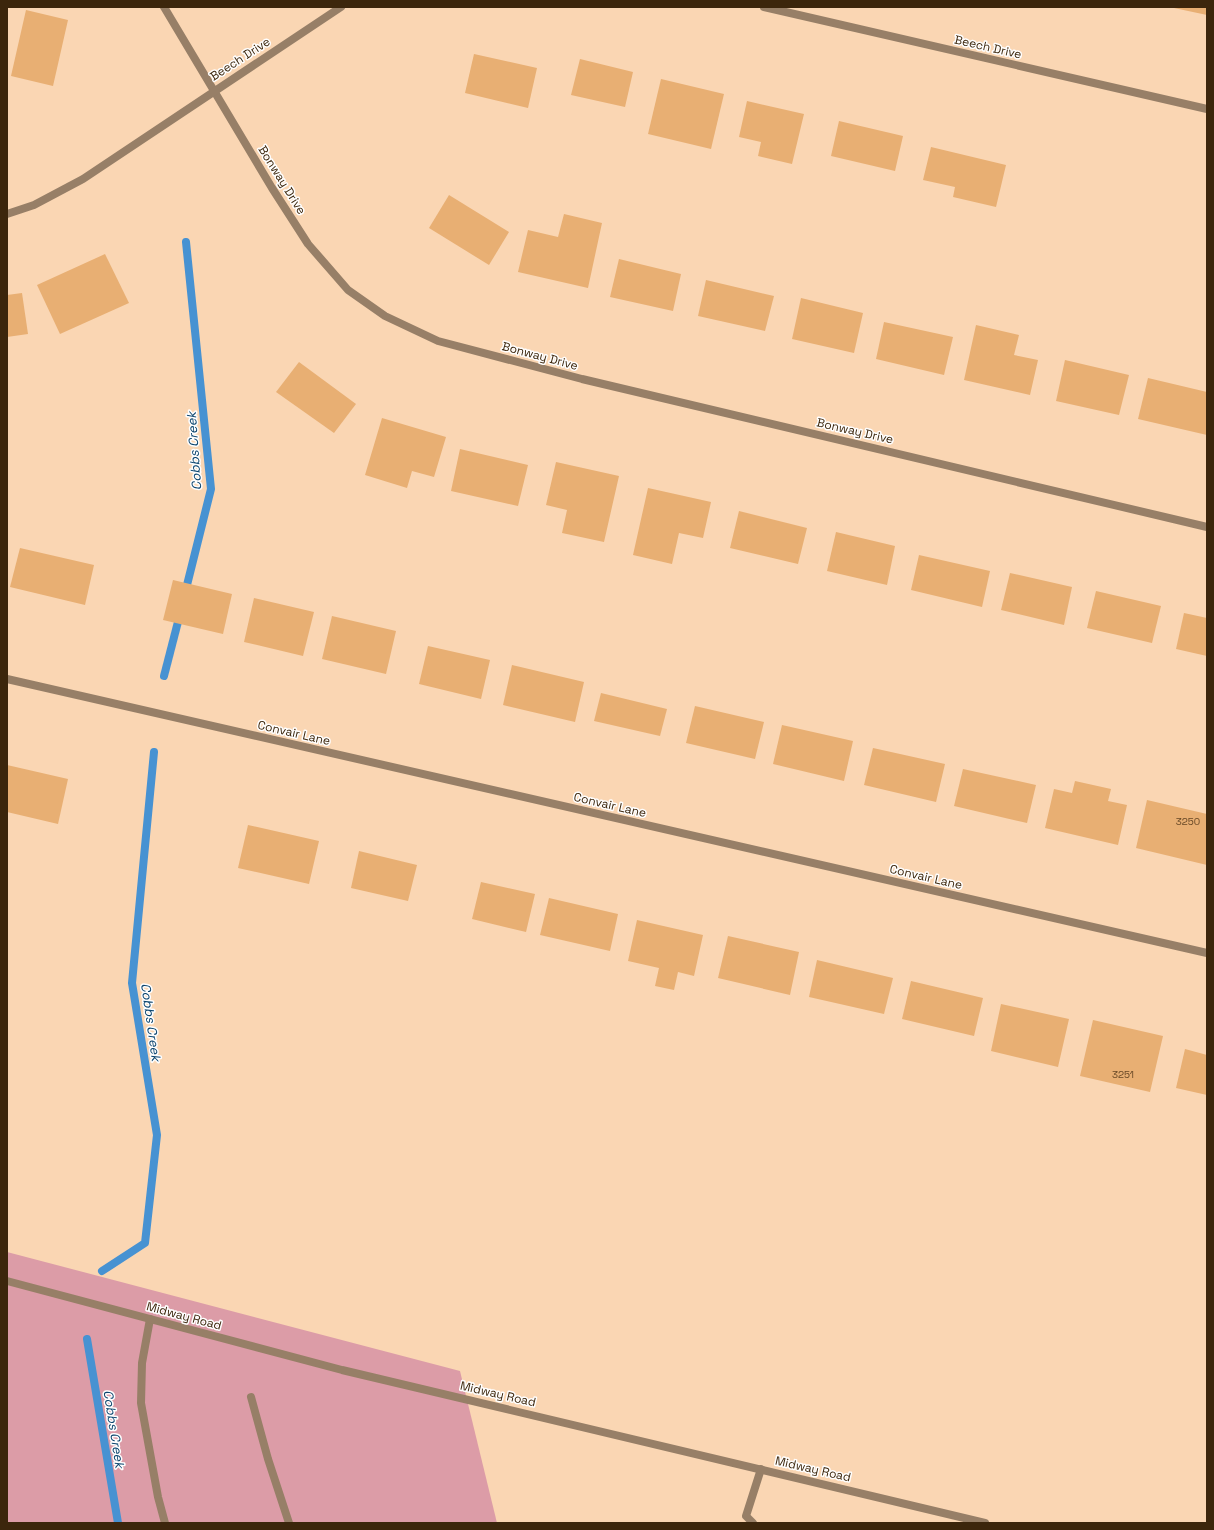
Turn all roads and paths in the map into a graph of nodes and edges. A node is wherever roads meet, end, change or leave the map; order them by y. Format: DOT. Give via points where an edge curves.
graph roads {
  1 [pos="164,7"];
  2 [pos="341,7"];
  3 [pos="764,7"];
  4 [pos="214,91"];
  5 [pos="1207,109"];
  6 [pos="7,214"];
  7 [pos="1207,527"];
  8 [pos="7,680"];
  9 [pos="1207,953"];
  10 [pos="7,1281"];
  11 [pos="150,1320"];
  12 [pos="251,1397"];
  13 [pos="761,1469"];
  14 [pos="165,1523"];
  15 [pos="289,1523"];
  16 [pos="753,1523"];
  17 [pos="985,1523"];
  1 -- 4 [label="street, Beech Drive"];
  2 -- 4 [label="street, Beech Drive"];
  3 -- 5 [label="street, Beech Drive"];
  4 -- 6 [label="street" via="83,178 34,205"];
  4 -- 7 [label="street, Bonway Drive" via="308,244 348,290 385,316 438,341 582,379"];
  8 -- 9 [label="street, Convair Lane"];
  10 -- 11 [label="street, Midway Road"];
  11 -- 13 [label="street, Midway Road" via="342,1370"];
  11 -- 14 [label="street" via="142,1363 141,1404"];
  12 -- 15 [label="street"];
  13 -- 16 [label="street" via="746,1516"];
  13 -- 17 [label="street, Midway Road"];
}
